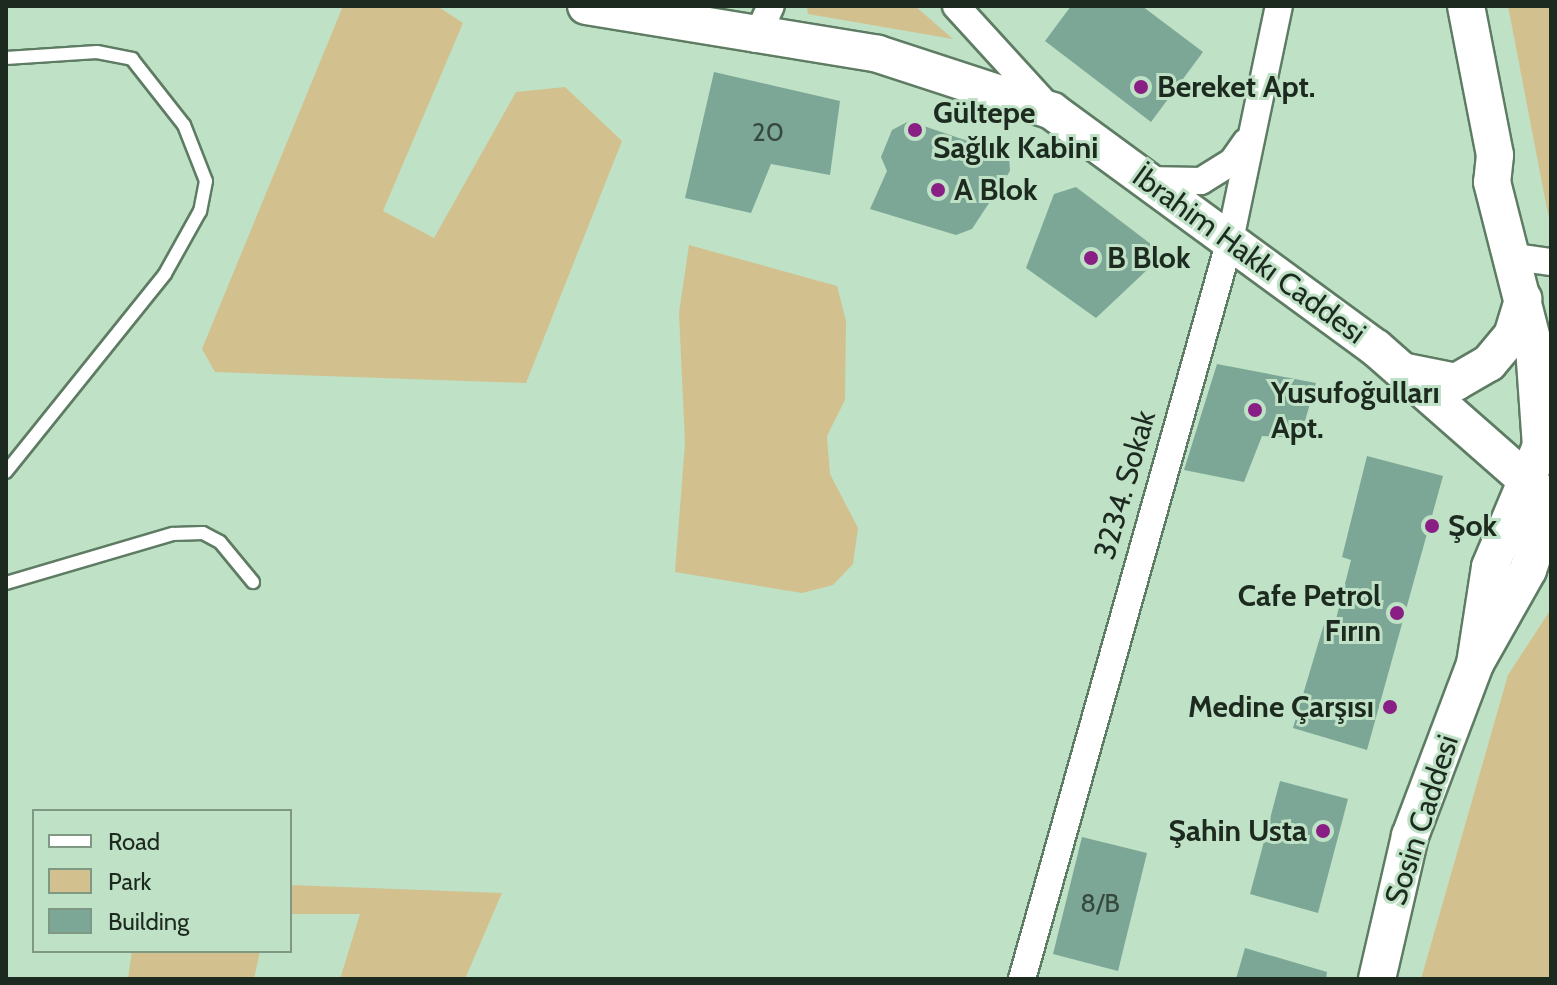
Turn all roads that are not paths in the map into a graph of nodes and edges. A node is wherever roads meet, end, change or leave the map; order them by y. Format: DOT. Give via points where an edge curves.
graph roads {
  1 [pos="586,6"];
  2 [pos="771,6"];
  3 [pos="956,6"];
  4 [pos="1279,6"];
  5 [pos="1466,6"];
  6 [pos="756,39"];
  7 [pos="6,58"];
  8 [pos="1052,111"];
  9 [pos="1249,140"];
  10 [pos="1146,180"];
  11 [pos="1230,240"];
  12 [pos="1533,259"];
  13 [pos="1524,297"];
  14 [pos="1551,358"];
  15 [pos="1405,372"];
  16 [pos="6,472"];
  17 [pos="1546,497"];
  18 [pos="1551,579"];
  19 [pos="253,582"];
  20 [pos="6,583"];
  21 [pos="1497,626"];
  22 [pos="1475,664"];
  23 [pos="1022,979"];
  24 [pos="1377,979"];
  1 -- 6 [label="street, İbrahim Hakkı Caddesi"];
  2 -- 6 [label="street"];
  3 -- 8 [label="street"];
  4 -- 9 [label="street, 3234. Sokak"];
  5 -- 12 [label="street" via="1495,155 1492,182"];
  6 -- 8 [label="street, İbrahim Hakkı Caddesi" via="878,54"];
  7 -- 16 [label="lane" via="97,52 132,59 184,125 206,181 200,211 165,274"];
  8 -- 10 [label="street, İbrahim Hakkı Caddesi"];
  9 -- 10 [label="street" via="1232,162 1201,181"];
  9 -- 11 [label="street, 3234. Sokak"];
  10 -- 11 [label="street, İbrahim Hakkı Caddesi"];
  11 -- 15 [label="street, İbrahim Hakkı Caddesi"];
  11 -- 23 [label="street, 3234. Sokak"];
  12 -- 13 [label="street"];
  12 -- 14 [label="street"];
  13 -- 15 [label="street" via="1512,336 1489,363 1456,382"];
  13 -- 17 [label="street" via="1534,347"];
  15 -- 17 [label="street, İbrahim Hakkı Caddesi"];
  17 -- 21 [label="street" via="1528,570"];
  17 -- 22 [label="street" via="1490,567"];
  18 -- 21 [label="street"];
  19 -- 20 [label="lane" via="220,542 203,533 173,534"];
  21 -- 22 [label="street"];
  22 -- 24 [label="street, Sosin Caddesi" via="1410,836"];
}
